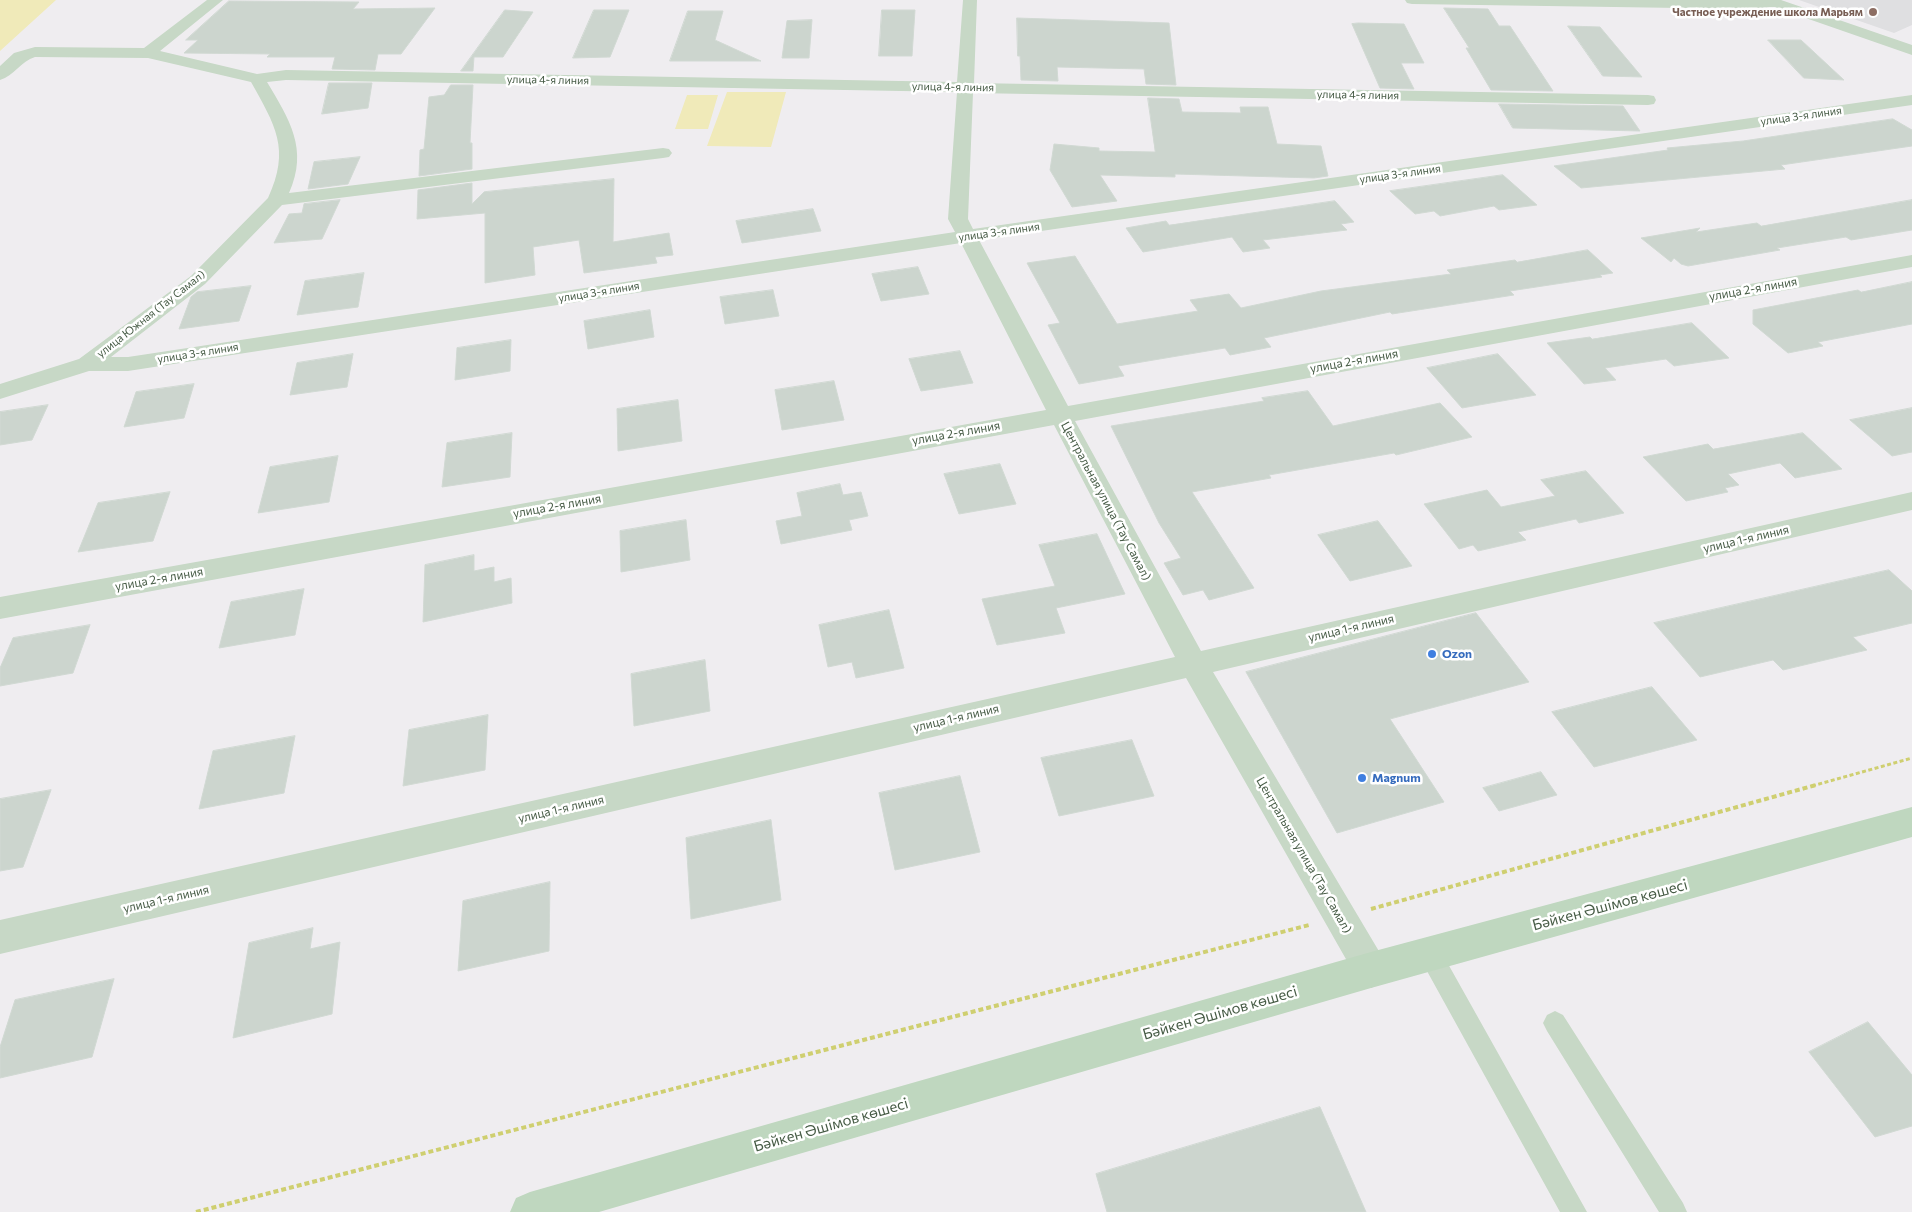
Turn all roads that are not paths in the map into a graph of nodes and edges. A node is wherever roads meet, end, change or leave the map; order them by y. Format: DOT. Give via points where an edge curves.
graph roads {
  1 [pos="216,0"];
  2 [pos="970,0"];
  3 [pos="1412,0"];
  4 [pos="1771,1"];
  5 [pos="1912,50"];
  6 [pos="148,53"];
  7 [pos="0,75"];
  8 [pos="257,79"];
  9 [pos="966,87"];
  10 [pos="1648,100"];
  11 [pos="1912,100"];
  12 [pos="662,153"];
  13 [pos="276,200"];
  14 [pos="968,236"];
  15 [pos="1912,261"];
  16 [pos="87,364"];
  17 [pos="0,392"];
  18 [pos="1060,414"];
  19 [pos="1912,501"];
  20 [pos="0,608"];
  21 [pos="1194,664"];
  22 [pos="1912,822"];
  23 [pos="0,937"];
  24 [pos="1430,954"];
  25 [pos="1371,970"];
  26 [pos="1555,1023"];
  27 [pos="530,1212"];
  28 [pos="1574,1212"];
  29 [pos="1674,1212"];
  1 -- 6 [label="street"];
  2 -- 9 [label="street, Центральная улица (Тау Самал)"];
  3 -- 4 [label="street" via="1748,5"];
  4 -- 5 [label="street"];
  6 -- 7 [label="street" via="35,52 20,56"];
  6 -- 8 [label="street"];
  8 -- 9 [label="street, улица 4-я линия" via="286,75"];
  8 -- 13 [label="street, улица Южная (Тау Самал)" via="280,118 287,140 288,163"];
  9 -- 10 [label="street, улица 4-я линия"];
  9 -- 14 [label="street, Центральная улица (Тау Самал)" via="958,218"];
  11 -- 14 [label="street, улица 3-я линия"];
  12 -- 13 [label="street"];
  13 -- 16 [label="street, улица Южная (Тау Самал)" via="198,280"];
  14 -- 16 [label="street, улица 3-я линия" via="128,364"];
  14 -- 18 [label="street, Центральная улица (Тау Самал)"];
  15 -- 18 [label="street, улица 2-я линия"];
  16 -- 17 [label="street, улица Южная (Тау Самал)"];
  18 -- 20 [label="street, улица 2-я линия"];
  18 -- 21 [label="street, Центральная улица (Тау Самал)"];
  19 -- 21 [label="street, улица 1-я линия"];
  21 -- 23 [label="street, улица 1-я линия"];
  21 -- 25 [label="street, Центральная улица (Тау Самал)"];
  22 -- 24 [label="main road, Бәйкен Әшімов көшесі"];
  24 -- 25 [label="main road, Бәйкен Әшімов көшесі"];
  24 -- 28 [label="lane"];
  25 -- 27 [label="main road, Бәйкен Әшімов көшесі"];
  26 -- 29 [label="lane"];
}
